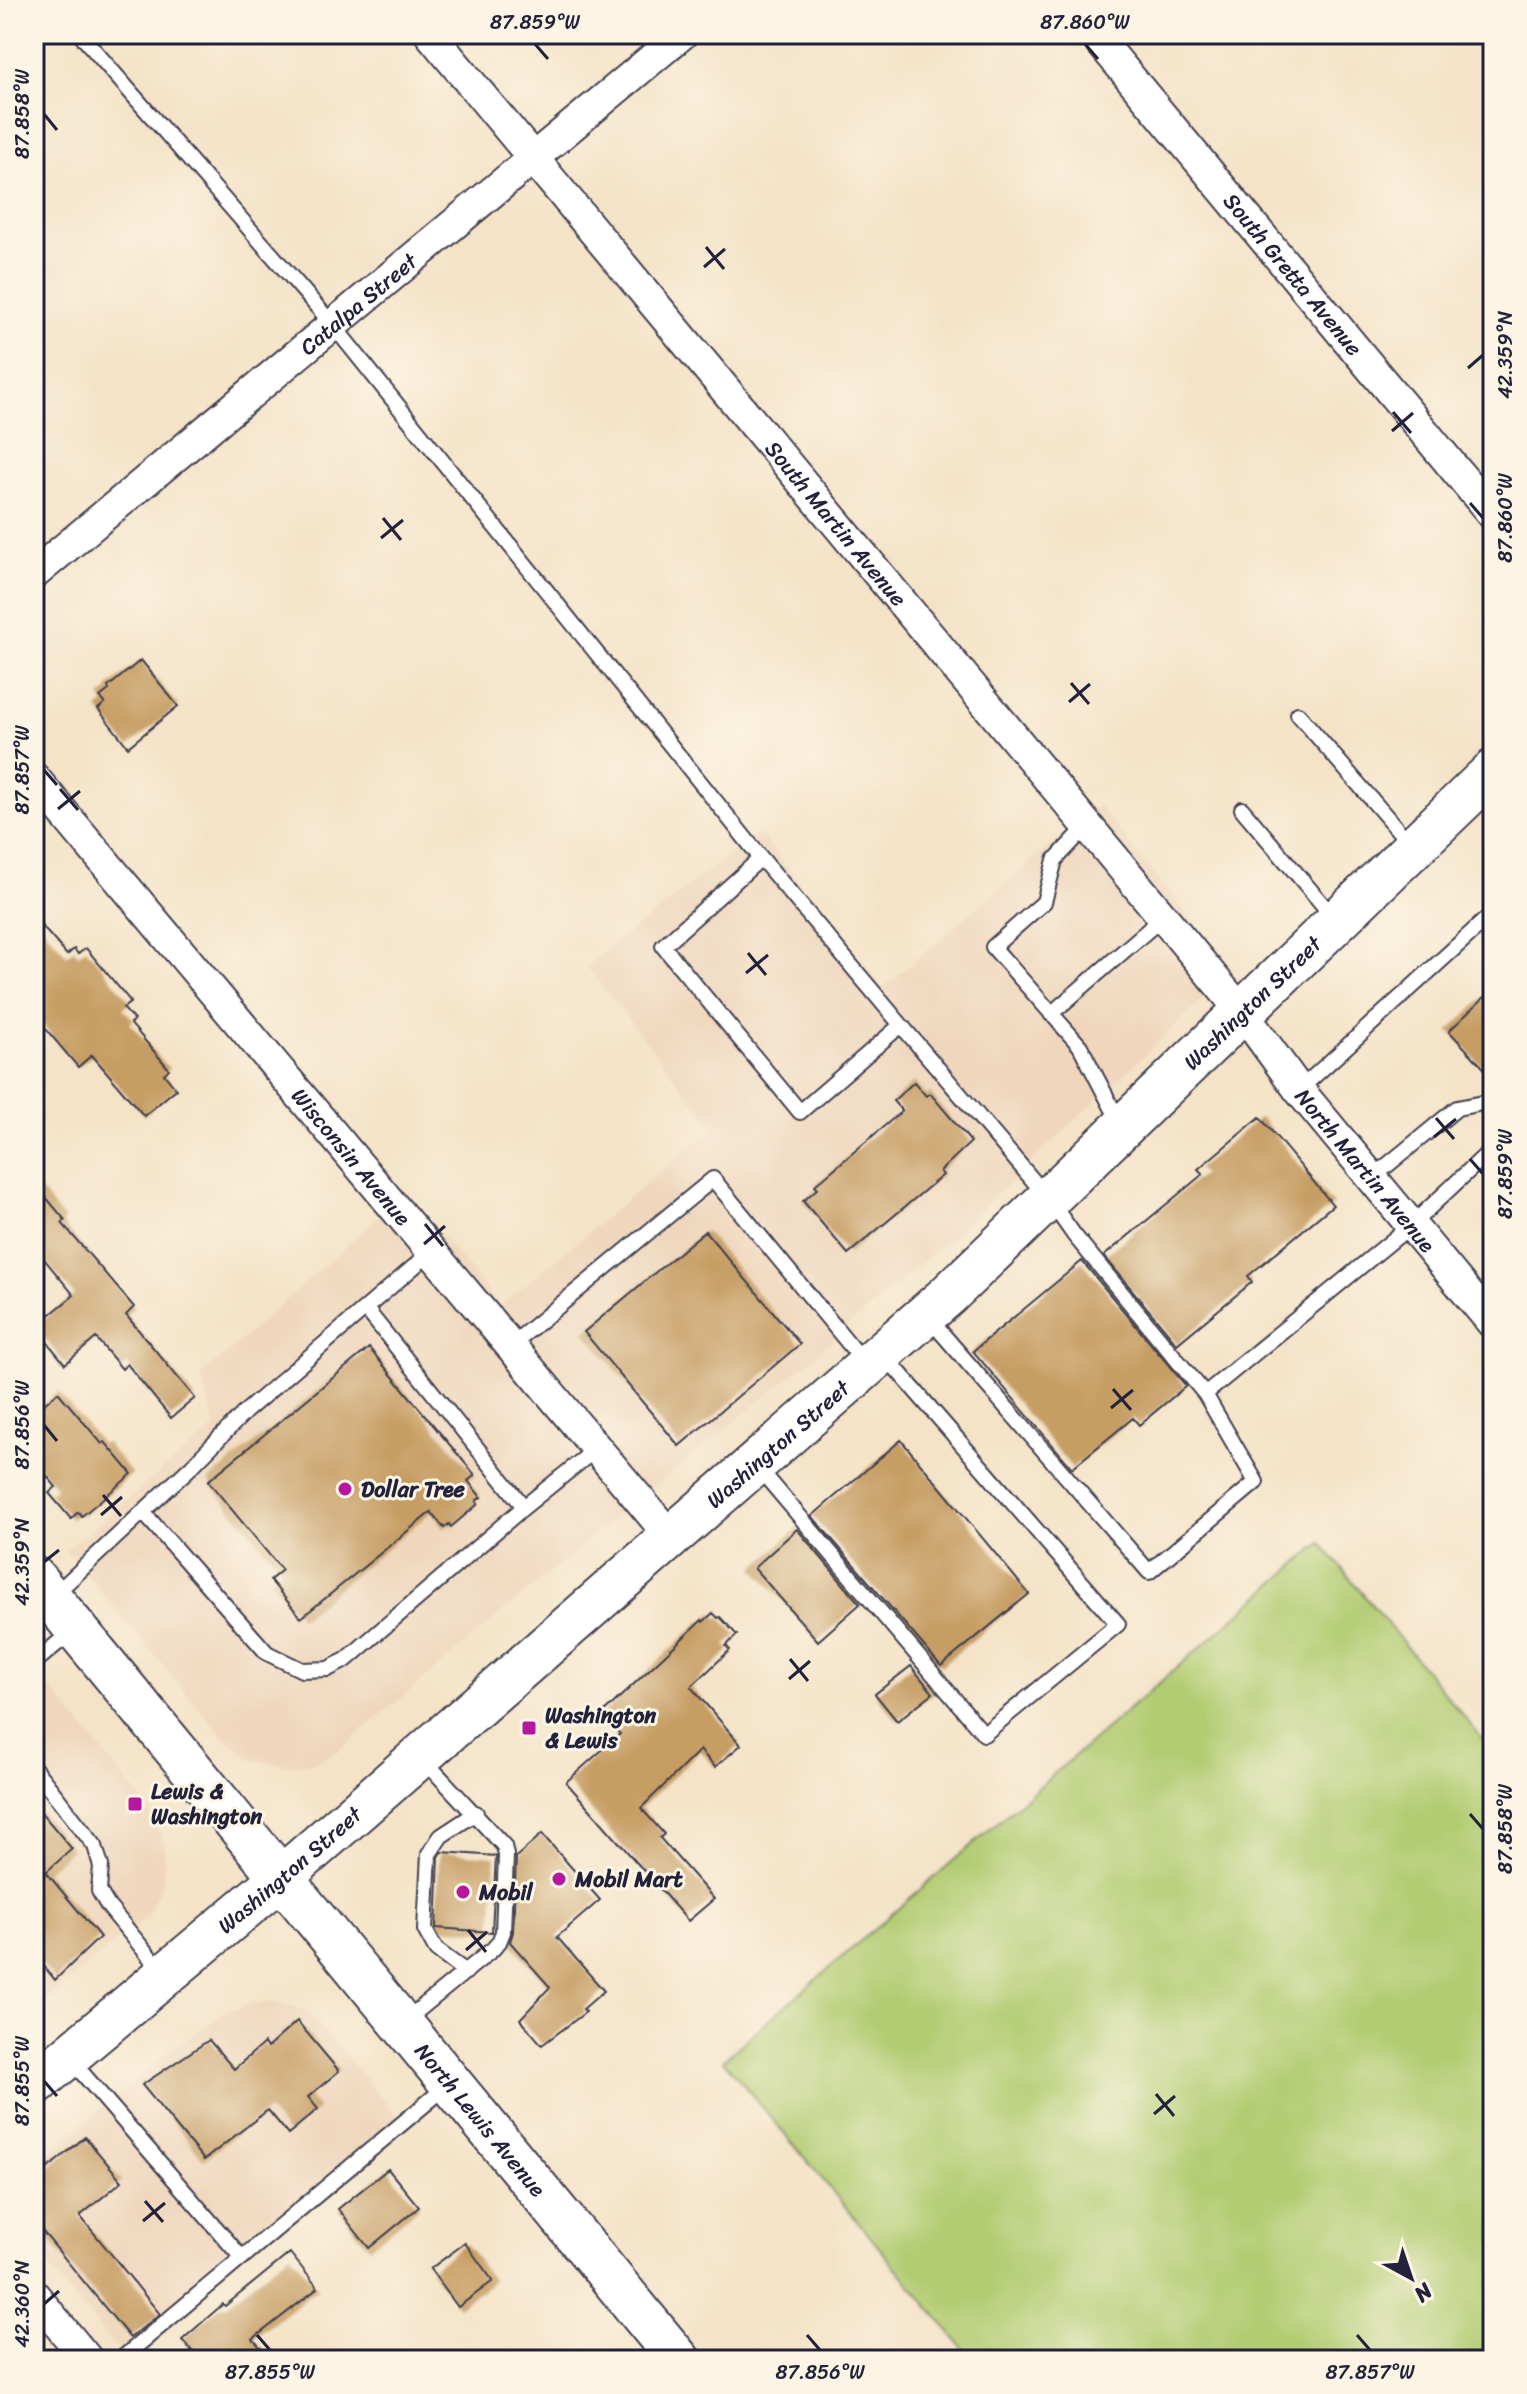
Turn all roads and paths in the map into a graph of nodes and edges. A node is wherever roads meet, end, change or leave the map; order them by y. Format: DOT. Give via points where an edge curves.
graph roads {
  1 [pos="80,34"];
  2 [pos="430,34"];
  3 [pos="682,34"];
  4 [pos="1094,34"];
  5 [pos="533,158"];
  6 [pos="333,325"];
  7 [pos="1493,515"];
  8 [pos="34,574"];
  9 [pos="1298,714"];
  10 [pos="1493,771"];
  11 [pos="34,778"];
  12 [pos="1242,809"];
  13 [pos="1087,826"];
  14 [pos="1413,847"];
  15 [pos="761,858"];
  16 [pos="1493,913"];
  17 [pos="1162,918"];
  18 [pos="1336,921"];
  19 [pos="1242,1012"];
  20 [pos="1051,1014"];
  21 [pos="901,1025"];
  22 [pos="1299,1090"];
  23 [pos="1493,1101"];
  24 [pos="1122,1127"];
  25 [pos="1493,1148"];
  26 [pos="1373,1177"];
  27 [pos="1048,1198"];
  28 [pos="1410,1226"];
  29 [pos="431,1252"];
  30 [pos="366,1309"];
  31 [pos="925,1315"];
  32 [pos="1493,1324"];
  33 [pos="510,1346"];
  34 [pos="874,1359"];
  35 [pos="1205,1394"];
  36 [pos="596,1449"];
  37 [pos="754,1463"];
  38 [pos="524,1507"];
  39 [pos="143,1512"];
  40 [pos="670,1536"];
  41 [pos="53,1601"];
  42 [pos="34,1663"];
  43 [pos="420,1756"];
  44 [pos="34,1768"];
  45 [pos="476,1813"];
  46 [pos="282,1877"];
  47 [pos="466,1972"];
  48 [pos="166,1976"];
  49 [pos="402,2023"];
  50 [pos="68,2057"];
  51 [pos="451,2083"];
  52 [pos="34,2085"];
  53 [pos="242,2258"];
  54 [pos="34,2295"];
  55 [pos="88,2360"];
  56 [pos="120,2360"];
  57 [pos="679,2360"];
  1 -- 6 [label="lane"];
  2 -- 5 [label="street, South Martin Avenue"];
  3 -- 5 [label="street, Catalpa Street"];
  4 -- 7 [label="street, South Gretta Avenue"];
  5 -- 6 [label="street, Catalpa Street"];
  5 -- 13 [label="street, South Martin Avenue"];
  6 -- 8 [label="street, Catalpa Street"];
  6 -- 15 [label="lane"];
  9 -- 14 [label="lane"];
  10 -- 14 [label="main road, Washington Street"];
  11 -- 29 [label="street, Wisconsin Avenue"];
  12 -- 18 [label="lane"];
  13 -- 17 [label="street, South Martin Avenue"];
  13 -- 20 [label="lane" via="1055,860 1044,902 993,947"];
  14 -- 18 [label="main road, Washington Street"];
  15 -- 21 [label="lane"];
  15 -- 21 [label="lane" via="663,946 800,1112"];
  16 -- 22 [label="lane"];
  17 -- 19 [label="street, South Martin Avenue"];
  17 -- 20 [label="lane"];
  18 -- 19 [label="main road, Washington Street"];
  19 -- 22 [label="street, North Martin Avenue"];
  19 -- 24 [label="main road, Washington Street"];
  20 -- 24 [label="lane" via="1080,1046"];
  21 -- 27 [label="lane"];
  22 -- 26 [label="street, North Martin Avenue"];
  23 -- 26 [label="lane" via="1457,1108"];
  24 -- 27 [label="main road, Washington Street"];
  25 -- 28 [label="lane"];
  26 -- 28 [label="street, North Martin Avenue"];
  27 -- 31 [label="main road, Washington Street"];
  27 -- 35 [label="lane"];
  28 -- 32 [label="street, North Martin Avenue"];
  28 -- 35 [label="lane"];
  29 -- 30 [label="lane"];
  29 -- 33 [label="street, Wisconsin Avenue"];
  30 -- 38 [label="lane"];
  30 -- 39 [label="lane" via="245,1412"];
  31 -- 34 [label="main road, Washington Street"];
  31 -- 35 [label="lane" via="1149,1572 1256,1482"];
  33 -- 34 [label="lane" via="713,1179"];
  33 -- 36 [label="street, Wisconsin Avenue"];
  34 -- 37 [label="main road, Washington Street"];
  34 -- 37 [label="lane" via="1118,1624 984,1734"];
  36 -- 38 [label="lane"];
  36 -- 40 [label="street, Wisconsin Avenue"];
  37 -- 40 [label="main road, Washington Street"];
  38 -- 39 [label="lane" via="346,1660 328,1669 302,1670 267,1653"];
  39 -- 41 [label="lane"];
  40 -- 43 [label="main road, Washington Street"];
  41 -- 42 [label="lane"];
  41 -- 46 [label="main road, North Lewis Avenue"];
  43 -- 45 [label="lane"];
  43 -- 46 [label="main road, Washington Street"];
  44 -- 48 [label="lane" via="95,1846 101,1866 99,1891 108,1906"];
  45 -- 47 [label="lane" via="504,1846 503,1932 493,1949"];
  45 -- 47 [label="lane" via="441,1836 429,1854 425,1930 436,1950"];
  46 -- 48 [label="main road, Washington Street"];
  46 -- 49 [label="main road, North Lewis Avenue"];
  47 -- 49 [label="lane"];
  48 -- 50 [label="main road, Washington Street"];
  49 -- 51 [label="main road, North Lewis Avenue"];
  50 -- 52 [label="main road, Washington Street"];
  50 -- 53 [label="lane"];
  51 -- 53 [label="lane"];
  51 -- 57 [label="main road, North Lewis Avenue"];
  53 -- 56 [label="lane"];
  54 -- 55 [label="street"];
}
